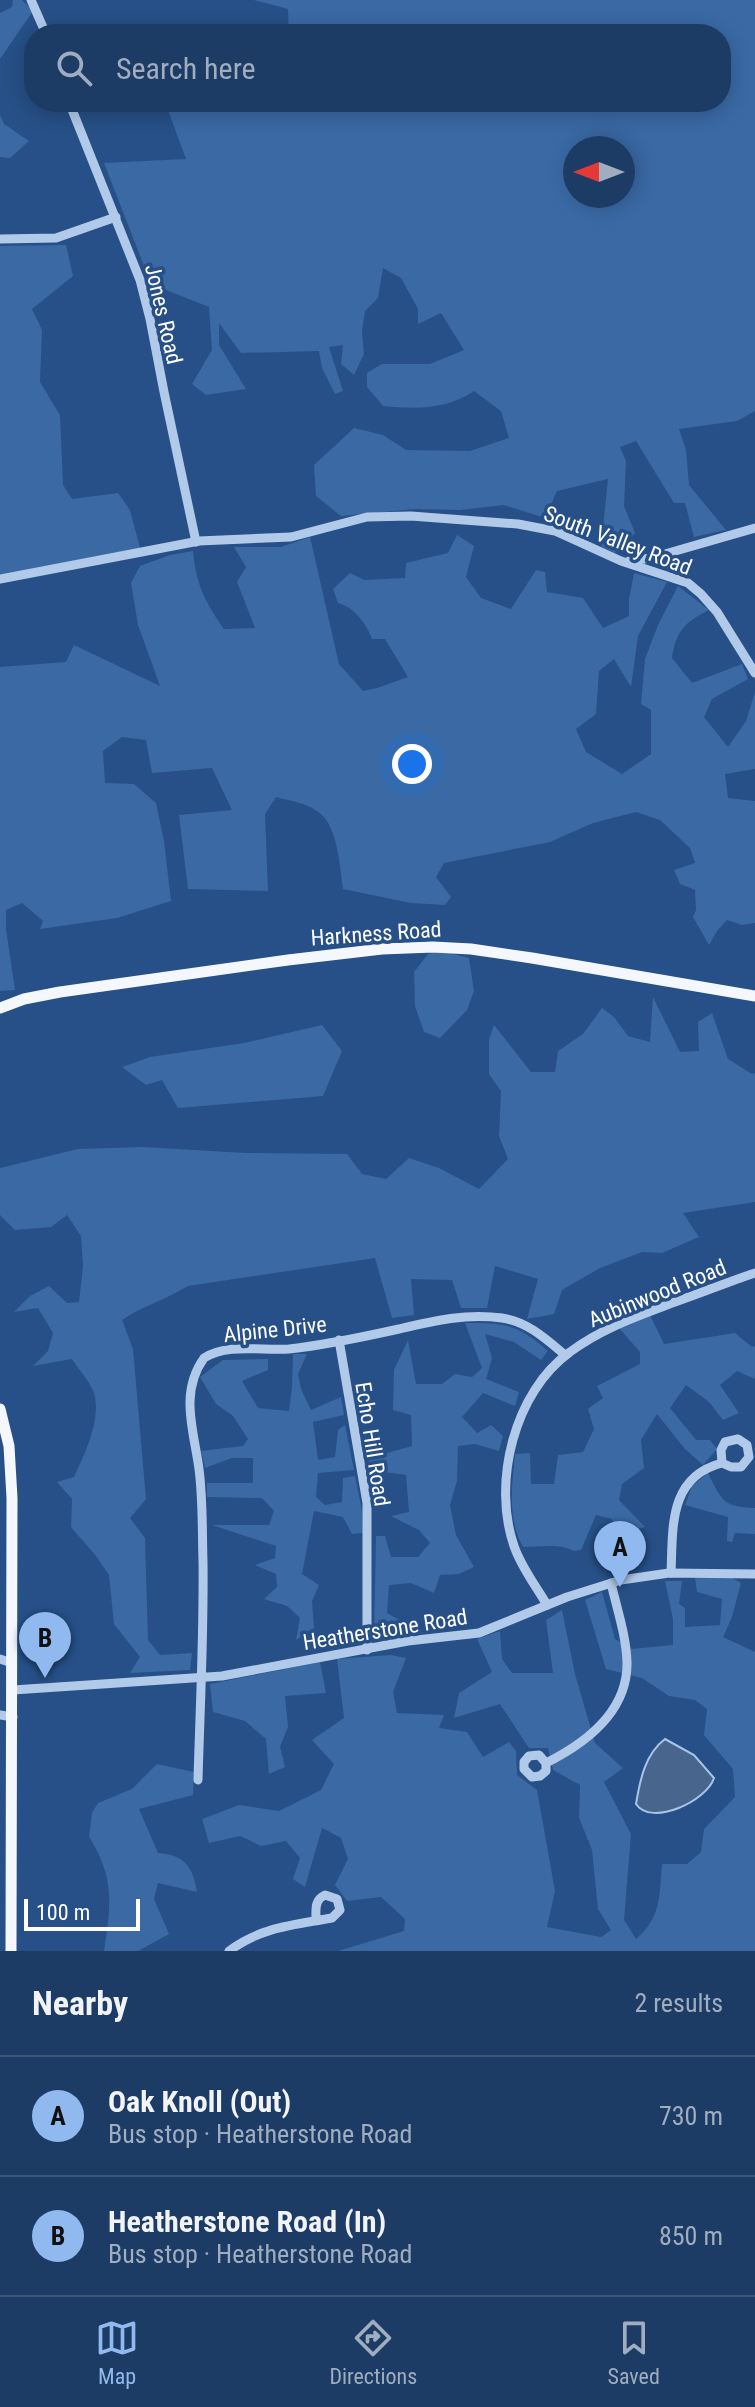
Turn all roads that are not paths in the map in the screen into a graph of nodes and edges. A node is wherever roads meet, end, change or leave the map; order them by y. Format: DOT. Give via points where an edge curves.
graph roads {
  1 [pos="31,0"];
  2 [pos="42,24"];
  3 [pos="73,112"];
  4 [pos="116,217"];
  5 [pos="0,239"];
  6 [pos="755,528"];
  7 [pos="196,542"];
  8 [pos="621,561"];
  9 [pos="0,579"];
  10 [pos="755,673"];
  11 [pos="755,996"];
  12 [pos="0,1008"];
  13 [pos="755,1273"];
  14 [pos="339,1340"];
  15 [pos="565,1355"];
  16 [pos="0,1409"];
  17 [pos="722,1463"];
  18 [pos="671,1573"];
  19 [pos="755,1574"];
  20 [pos="611,1583"];
  21 [pos="547,1605"];
  22 [pos="367,1650"];
  23 [pos="6,1661"];
  24 [pos="201,1678"];
  25 [pos="13,1690"];
  26 [pos="0,1715"];
  27 [pos="13,1717"];
  28 [pos="546,1763"];
  29 [pos="198,1780"];
  30 [pos="316,1921"];
  31 [pos="11,1951"];
  32 [pos="229,1951"];
  1 -- 2 [label="street"];
  3 -- 4 [label="street, Jones Road"];
  4 -- 5 [label="street" via="51,239"];
  4 -- 7 [label="street, Jones Road" via="148,309"];
  6 -- 8 [label="street" via="646,560"];
  7 -- 8 [label="street, South Valley Road" via="279,539 358,519 422,516 542,528"];
  7 -- 9 [label="street, South Valley Road"];
  8 -- 10 [label="street, South Valley Road" via="675,577 697,590"];
  11 -- 12 [label="main road, Harkness Road" via="477,950 421,947 60,992"];
  13 -- 15 [label="street, Aubinwood Road" via="622,1322"];
  14 -- 15 [label="street, Alpine Drive" via="436,1319 484,1317 524,1325"];
  14 -- 22 [label="street, Echo Hill Road" via="367,1503"];
  14 -- 24 [label="street, Alpine Drive" via="216,1352 204,1358 196,1373 189,1407 202,1503"];
  15 -- 21 [label="street, Aubinwood Road" via="520,1417 507,1475 512,1541"];
  16 -- 23 [label="main road" via="10,1456"];
  17 -- 18 [label="street" via="697,1474 679,1499"];
  18 -- 19 [label="street, Heatherstone Road"];
  18 -- 20 [label="street, Heatherstone Road"];
  20 -- 21 [label="street, Heatherstone Road"];
  20 -- 28 [label="street" via="627,1663 621,1695 585,1740"];
  21 -- 22 [label="street, Heatherstone Road" via="479,1633"];
  22 -- 24 [label="street, Heatherstone Road"];
  23 -- 25 [label="main road"];
  24 -- 25 [label="street, Heatherstone Road"];
  24 -- 29 [label="street, Alpine Drive"];
  25 -- 27 [label="main road"];
  26 -- 27 [label="street"];
  27 -- 31 [label="main road"];
  30 -- 32 [label="street" via="245,1939"];
}
